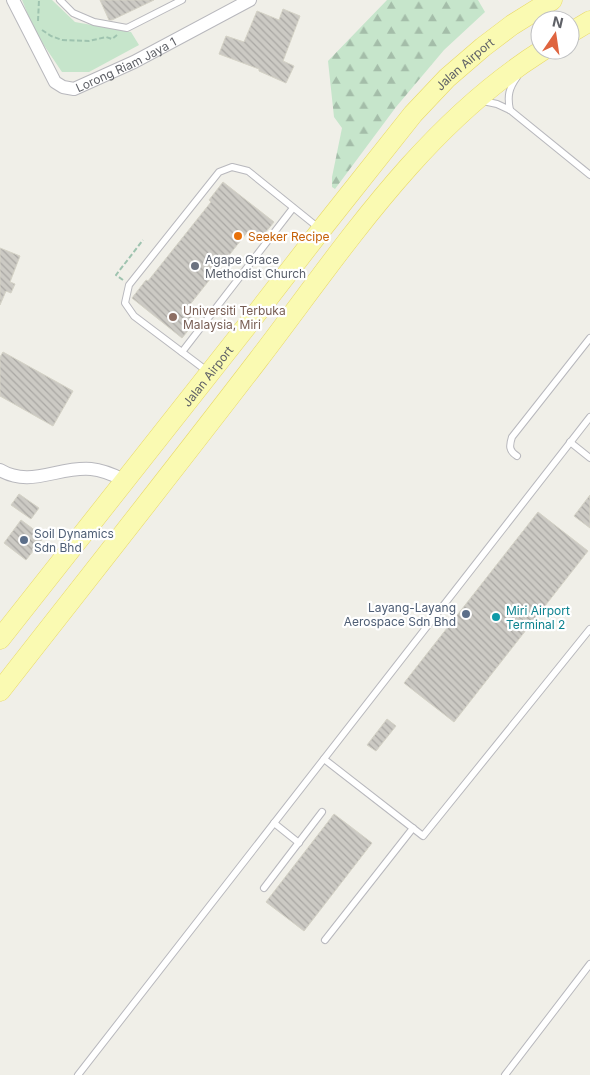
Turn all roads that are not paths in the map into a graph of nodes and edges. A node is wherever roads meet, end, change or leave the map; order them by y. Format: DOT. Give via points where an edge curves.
graph roads {
  1 [pos="13,0"];
  2 [pos="60,0"];
  3 [pos="182,0"];
  4 [pos="250,0"];
  5 [pos="552,0"];
  6 [pos="530,59"];
  7 [pos="533,60"];
  8 [pos="473,102"];
  9 [pos="510,110"];
  10 [pos="590,175"];
  11 [pos="294,208"];
  12 [pos="320,230"];
  13 [pos="590,338"];
  14 [pos="182,352"];
  15 [pos="210,373"];
  16 [pos="590,417"];
  17 [pos="570,442"];
  18 [pos="517,456"];
  19 [pos="182,458"];
  20 [pos="590,458"];
  21 [pos="0,470"];
  22 [pos="124,480"];
  23 [pos="590,629"];
  24 [pos="0,639"];
  25 [pos="0,691"];
  26 [pos="324,759"];
  27 [pos="322,812"];
  28 [pos="274,823"];
  29 [pos="413,828"];
  30 [pos="299,843"];
  31 [pos="264,888"];
  32 [pos="325,940"];
  33 [pos="590,964"];
  34 [pos="78,1075"];
  35 [pos="505,1075"];
  1 -- 4 [label="street, Lorong Riam Jaya 1" via="54,82 74,89 134,62"];
  2 -- 3 [label="lane" via="73,13 94,22 127,28"];
  5 -- 12 [label="main road, Jalan Airport" via="498,36 447,78"];
  6 -- 8 [label="main road"];
  7 -- 9 [label="lane" via="509,90"];
  8 -- 9 [label="lane" via="485,101"];
  8 -- 19 [label="main road" via="435,137 378,203"];
  9 -- 10 [label="lane"];
  11 -- 12 [label="lane"];
  11 -- 14 [label="lane"];
  11 -- 14 [label="lane" via="248,171 232,167 220,172 129,285 125,302 134,316"];
  12 -- 15 [label="main road, Jalan Airport"];
  13 -- 18 [label="lane" via="512,437 510,448"];
  14 -- 15 [label="lane"];
  15 -- 22 [label="main road, Jalan Airport"];
  16 -- 17 [label="lane"];
  17 -- 20 [label="lane"];
  17 -- 26 [label="lane"];
  19 -- 22 [label="main road" via="157,481 143,486"];
  19 -- 25 [label="main road"];
  21 -- 22 [label="street" via="10,476 25,478 91,468"];
  22 -- 24 [label="main road, Jalan Airport"];
  23 -- 29 [label="lane" via="423,836"];
  26 -- 28 [label="lane"];
  26 -- 29 [label="lane"];
  27 -- 30 [label="lane"];
  28 -- 30 [label="lane"];
  28 -- 34 [label="lane"];
  29 -- 32 [label="lane"];
  30 -- 31 [label="lane"];
  33 -- 35 [label="lane"];
}
